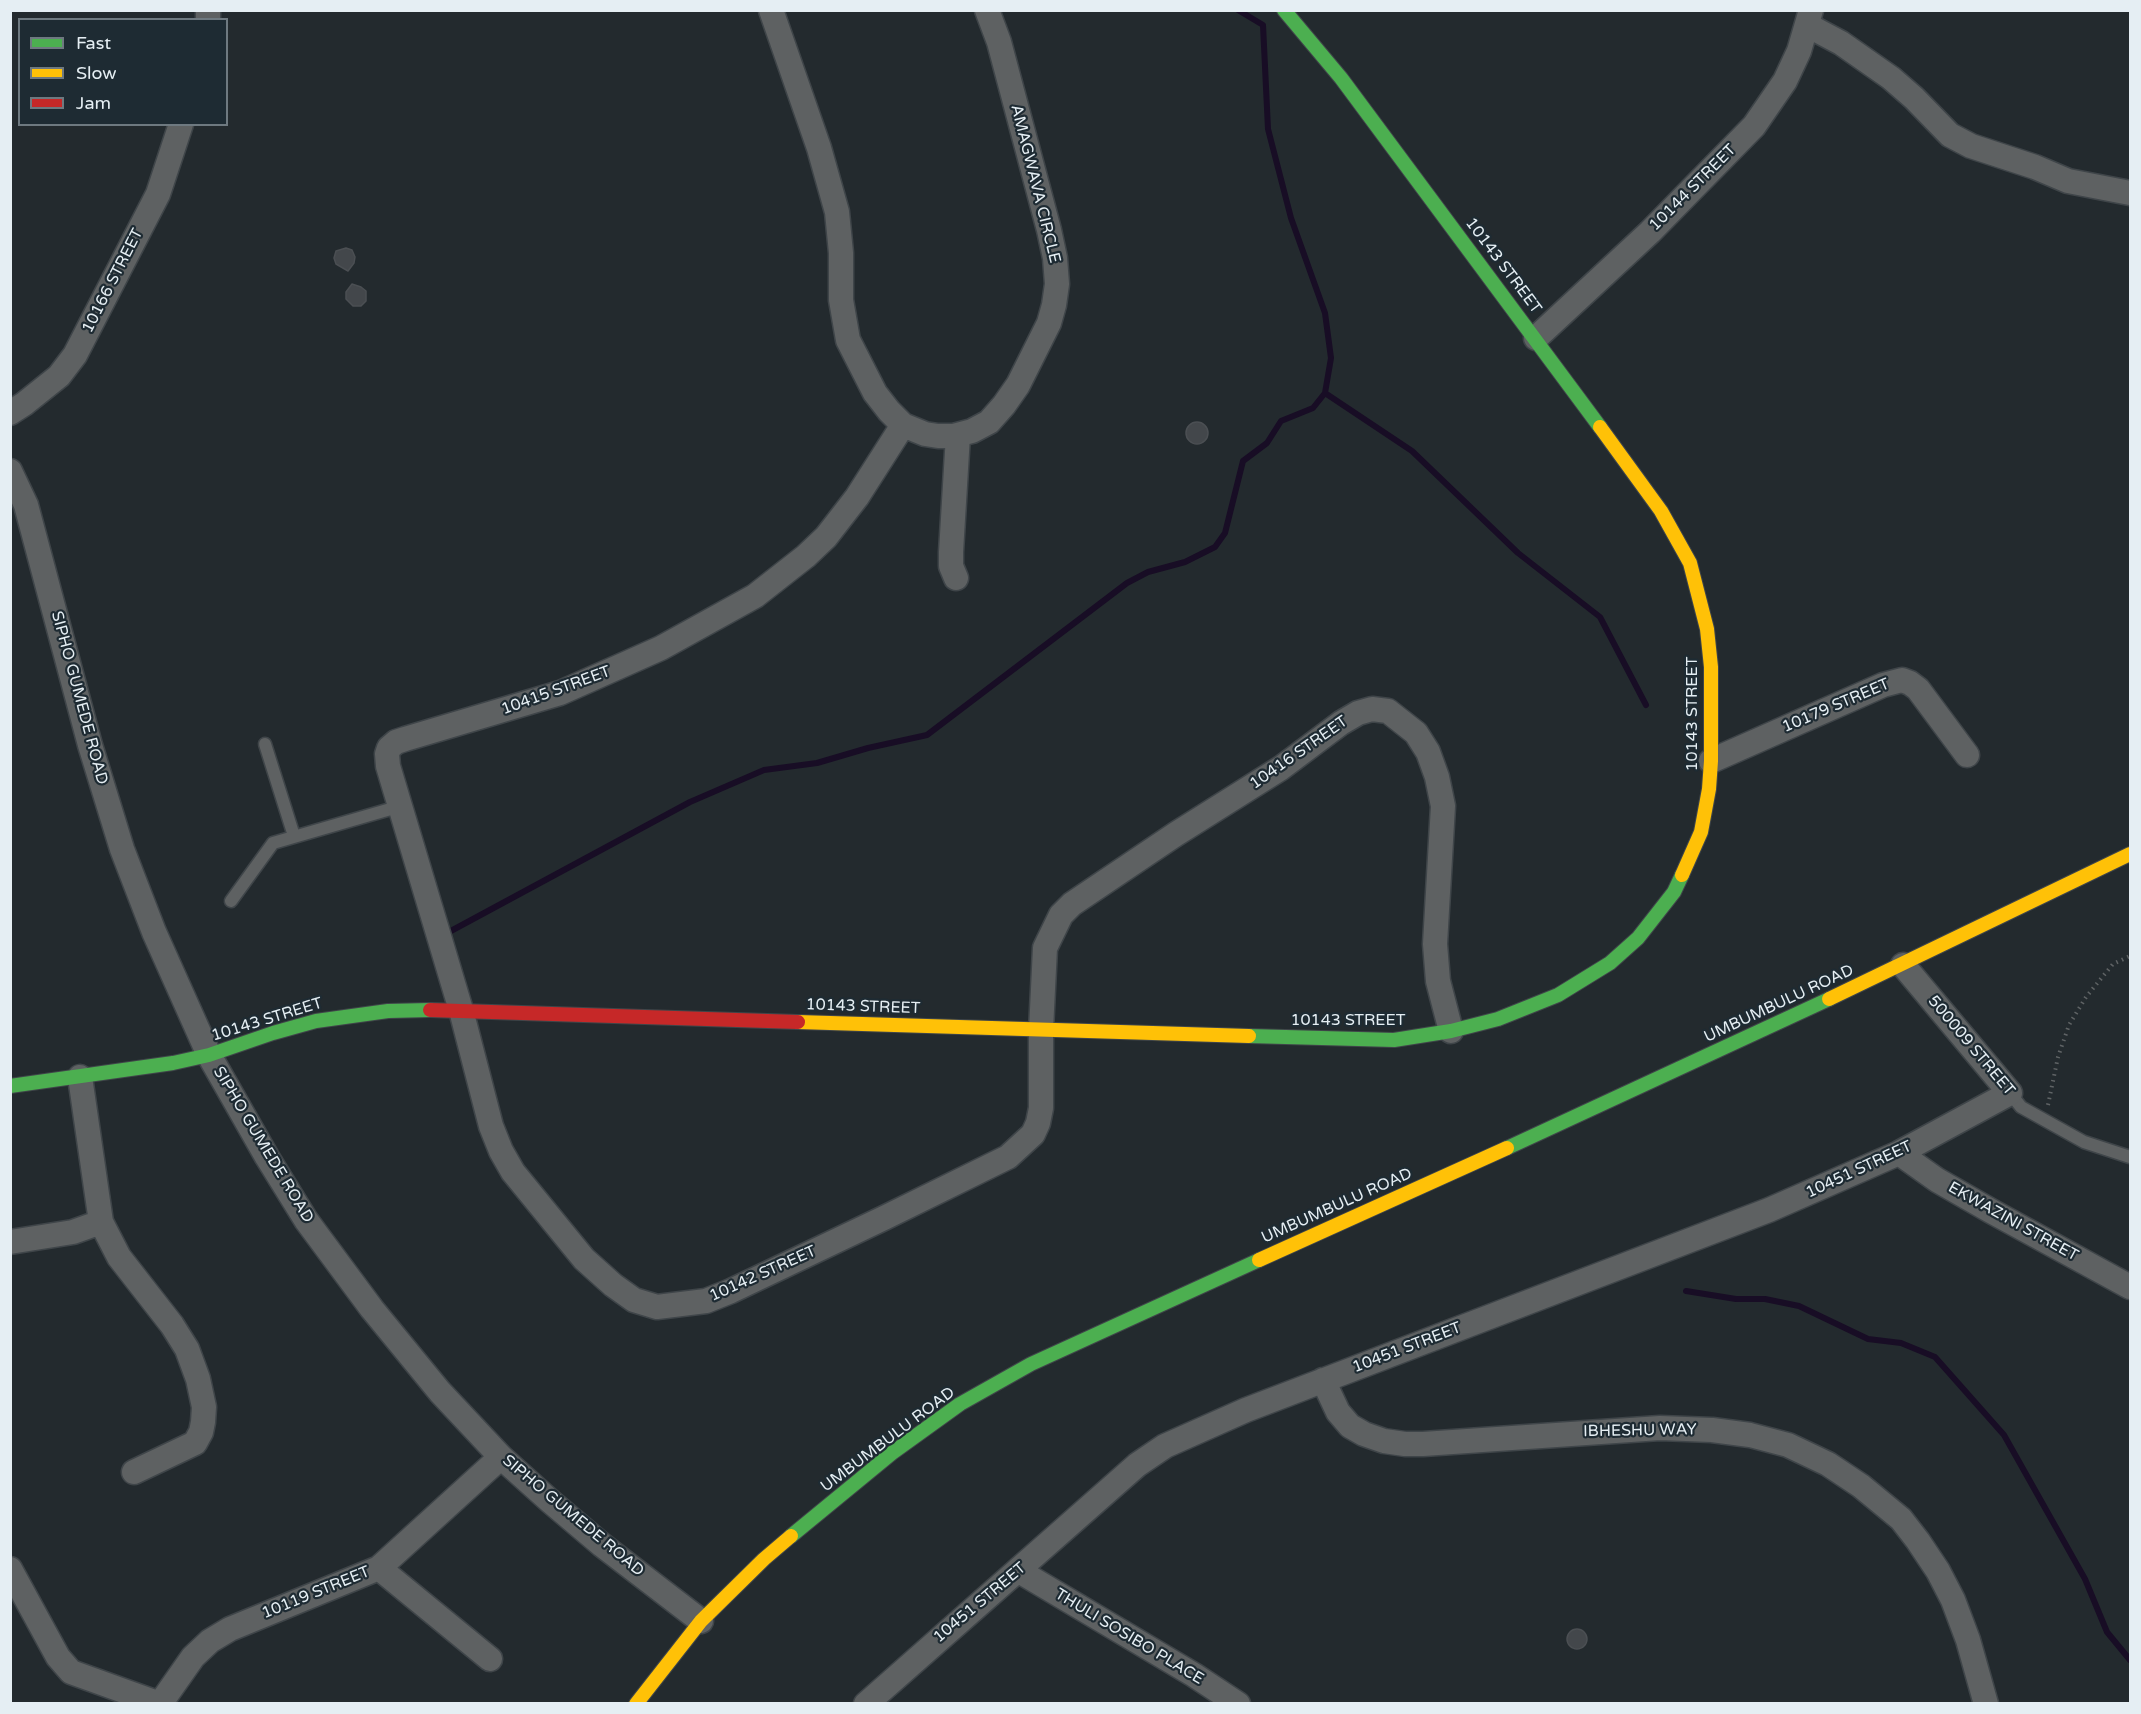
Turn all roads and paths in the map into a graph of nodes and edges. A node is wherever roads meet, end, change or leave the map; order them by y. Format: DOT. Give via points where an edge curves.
graph roads {
  1 [pos="771,10"];
  2 [pos="987,10"];
  3 [pos="1284,10"];
  4 [pos="1809,18"];
  5 [pos="180,126"];
  6 [pos="2130,193"];
  7 [pos="1536,338"];
  8 [pos="10,413"];
  9 [pos="903,425"];
  10 [pos="958,435"];
  11 [pos="10,471"];
  12 [pos="956,578"];
  13 [pos="265,744"];
  14 [pos="1967,756"];
  15 [pos="1711,761"];
  16 [pos="401,806"];
  17 [pos="294,836"];
  18 [pos="2130,854"];
  19 [pos="231,901"];
  20 [pos="2130,956"];
  21 [pos="1903,965"];
  22 [pos="461,1010"];
  23 [pos="1041,1030"];
  24 [pos="1451,1031"];
  25 [pos="209,1055"];
  26 [pos="80,1077"];
  27 [pos="10,1086"];
  28 [pos="2010,1093"];
  29 [pos="2044,1121"];
  30 [pos="1899,1153"];
  31 [pos="2130,1157"];
  32 [pos="101,1222"];
  33 [pos="10,1242"];
  34 [pos="2130,1287"];
  35 [pos="1323,1380"];
  36 [pos="501,1456"];
  37 [pos="134,1472"];
  38 [pos="379,1568"];
  39 [pos="10,1569"];
  40 [pos="1019,1571"];
  41 [pos="701,1621"];
  42 [pos="490,1659"];
  43 [pos="160,1704"];
  44 [pos="636,1704"];
  45 [pos="866,1704"];
  46 [pos="1238,1704"];
  47 [pos="1986,1704"];
  1 -- 9 [label="street, AMAGWAVA CIRCLE" via="835,203 841,300 848,340 875,393"];
  2 -- 10 [label="street, AMAGWAVA CIRCLE" via="1049,230 1057,284 1049,323 1018,385 989,422"];
  3 -- 7 [label="street, 10143 STREET" via="1341,78"];
  4 -- 6 [label="street" via="1891,78 1950,135 2068,181"];
  4 -- 7 [label="street, 10144 STREET" via="1785,81 1754,126"];
  5 -- 8 [label="street, 10166 STREET" via="158,194 75,355 59,376"];
  7 -- 15 [label="street, 10143 STREET" via="1661,511 1690,563 1707,629"];
  9 -- 10 [label="street, AMAGWAVA CIRCLE" via="924,434"];
  9 -- 16 [label="street, 10415 STREET" via="826,537 755,596 661,648 560,693 396,742 387,754"];
  10 -- 12 [label="street" via="951,552"];
  11 -- 25 [label="street, SIPHO GUMEDE ROAD" via="26,505 122,849"];
  13 -- 17 [label="lane"];
  14 -- 15 [label="street, 10179 STREET" via="1918,689 1902,680"];
  15 -- 24 [label="street, 10143 STREET" via="1701,832 1690,860 1674,892 1638,938 1610,963 1558,995 1498,1019"];
  16 -- 17 [label="lane"];
  16 -- 22 [label="street, 10415 STREET"];
  17 -- 19 [label="lane" via="271,845"];
  18 -- 21 [label="street, UMBUMBULU ROAD"];
  20 -- 29 [label="path" via="2113,964 2086,997 2070,1025 2058,1057"];
  21 -- 28 [label="street, 500009 STREET"];
  21 -- 41 [label="street, UMBUMBULU ROAD" via="1031,1364 960,1404 892,1453 764,1559"];
  22 -- 23 [label="street, 10143 STREET"];
  22 -- 23 [label="street, 10142 STREET" via="491,1126 513,1172 584,1259 634,1300 657,1307 706,1300 731,1291 1008,1156 1033,1134 1038,1123"];
  22 -- 25 [label="street, 10143 STREET" via="388,1011 316,1021"];
  23 -- 24 [label="street, 10143 STREET" via="1357,1040 1394,1040"];
  23 -- 24 [label="street, 10416 STREET" via="1045,948 1061,915 1072,904 1281,768 1341,723 1372,709 1388,711 1416,733 1437,777 1443,806 1435,944 1438,981"];
  25 -- 26 [label="street, 10143 STREET"];
  25 -- 36 [label="street, SIPHO GUMEDE ROAD" via="306,1220 440,1392"];
  26 -- 27 [label="street, 10143 STREET"];
  26 -- 32 [label="street"];
  28 -- 29 [label="lane, 500009 STREET" via="2021,1107"];
  28 -- 30 [label="street, 10451 STREET"];
  29 -- 31 [label="lane, 500009 STREET" via="2084,1142"];
  30 -- 34 [label="street, EKWAZINI STREET" via="1937,1180"];
  30 -- 35 [label="street, 10451 STREET" via="1769,1210"];
  32 -- 33 [label="street" via="73,1232"];
  32 -- 37 [label="street" via="119,1257 187,1349 204,1407 201,1432 195,1443"];
  35 -- 40 [label="street, 10451 STREET" via="1165,1446 1137,1465"];
  35 -- 47 [label="street, IBHESHU WAY" via="1338,1412 1350,1426 1384,1441 1423,1444 1660,1428 1712,1430 1788,1445 1827,1464 1901,1519 1938,1571 1968,1640"];
  36 -- 38 [label="street, 10119 STREET"];
  36 -- 41 [label="street, SIPHO GUMEDE ROAD" via="602,1545"];
  38 -- 42 [label="street"];
  38 -- 43 [label="street, 10119 STREET" via="230,1629 210,1641 193,1657"];
  39 -- 43 [label="street" via="58,1657 71,1672"];
  40 -- 45 [label="street, 10451 STREET"];
  40 -- 46 [label="street, THULI SOSIBO PLACE"];
  41 -- 44 [label="street, UMBUMBULU ROAD"];
}
